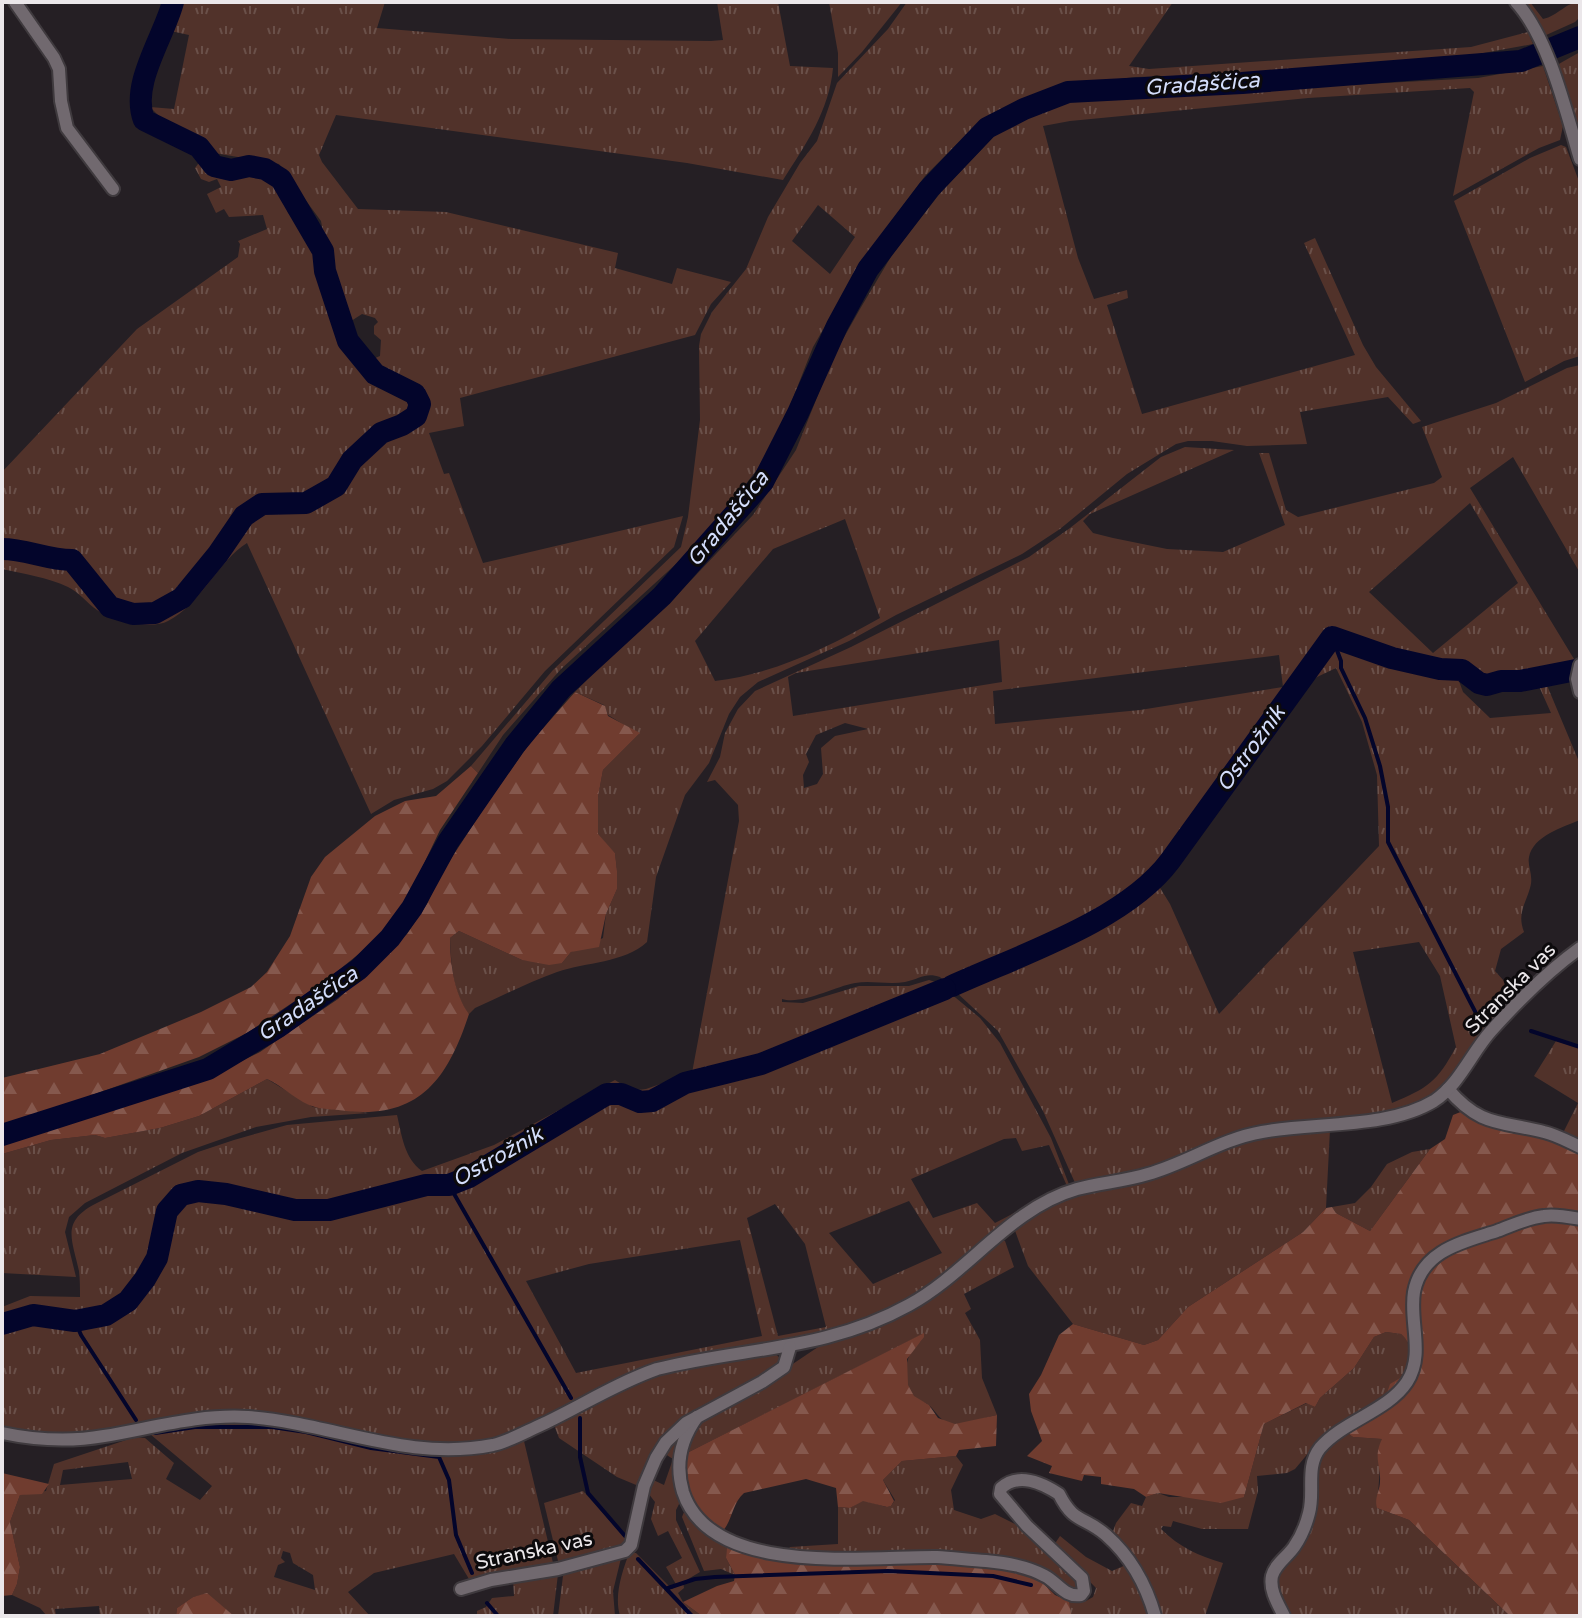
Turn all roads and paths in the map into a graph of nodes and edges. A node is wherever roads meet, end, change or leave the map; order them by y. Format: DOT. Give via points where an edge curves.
graph roads {
  1 [pos="15,2"];
  2 [pos="1516,2"];
  3 [pos="1580,159"];
  4 [pos="113,189"];
  5 [pos="1580,665"];
  6 [pos="1580,692"];
  7 [pos="1580,948"];
  8 [pos="1448,1089"];
  9 [pos="1580,1147"];
  10 [pos="1580,1219"];
  11 [pos="790,1347"];
  12 [pos="697,1417"];
  13 [pos="2,1433"];
  14 [pos="461,1589"];
  15 [pos="1155,1616"];
  16 [pos="1284,1616"];
  1 -- 4 [label="street" via="59,69 67,128"];
  2 -- 3 [label="street" via="1555,78"];
  5 -- 6 [label="street"];
  7 -- 8 [label="street, Stranska vas" via="1492,1030"];
  8 -- 9 [label="street" via="1480,1117 1545,1132"];
  8 -- 11 [label="street, Stranska vas" via="1434,1101 1384,1118 1262,1132 1147,1175 1075,1190 1032,1210 935,1290 905,1307 823,1340"];
  10 -- 16 [label="street" via="1547,1215 1526,1220 1451,1245 1431,1259 1414,1294 1417,1351 1406,1383 1318,1451 1303,1530 1272,1574"];
  11 -- 12 [label="street, Stranska vas" via="784,1367"];
  11 -- 13 [label="street, Stranska vas" via="657,1369 526,1432 472,1448 399,1447 246,1417 193,1418 102,1437 32,1439"];
  12 -- 14 [label="street, Stranska vas" via="678,1429 656,1458 625,1551"];
  12 -- 15 [label="street" via="683,1440 680,1481 695,1517 722,1537 781,1555 938,1557 1014,1565 1046,1576 1069,1595 1081,1595 1082,1578 1000,1494 1006,1484 1025,1479 1059,1494 1064,1508 1108,1536 1138,1572"];
}
